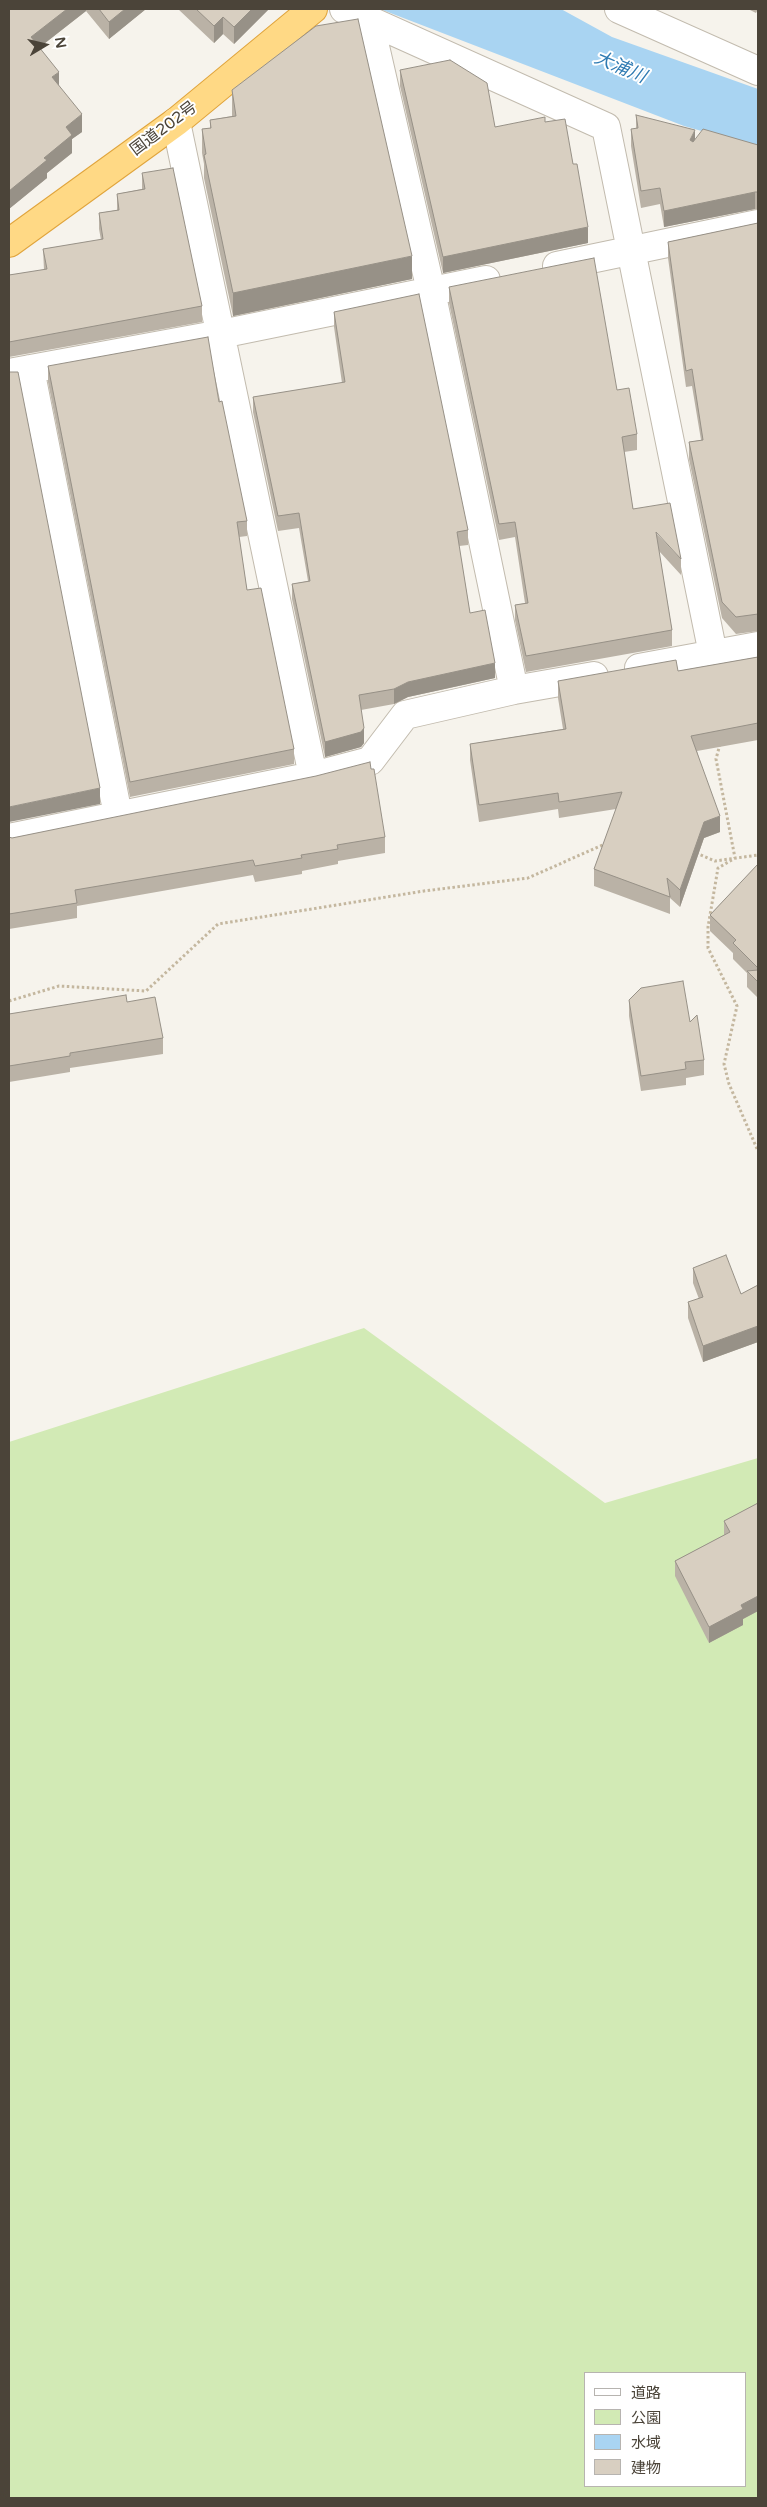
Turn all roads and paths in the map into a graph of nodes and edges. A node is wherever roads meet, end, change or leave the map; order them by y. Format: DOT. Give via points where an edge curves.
graph roads {
  1 [pos="313,9"];
  2 [pos="344,9"];
  3 [pos="619,9"];
  4 [pos="369,20"];
  5 [pos="758,71"];
  6 [pos="176,122"];
  7 [pos="758,224"];
  8 [pos="9,243"];
  9 [pos="629,251"];
  10 [pos="535,270"];
  11 [pos="507,276"];
  12 [pos="431,291"];
  13 [pos="221,334"];
  14 [pos="19,371"];
  15 [pos="758,646"];
  16 [pos="713,654"];
  17 [pos="514,690"];
  18 [pos="722,736"];
  19 [pos="313,776"];
  20 [pos="118,815"];
  21 [pos="9,838"];
  22 [pos="615,842"];
  23 [pos="689,850"];
  24 [pos="758,855"];
  25 [pos="735,858"];
  26 [pos="9,1001"];
  27 [pos="758,1151"];
  1 -- 6 [label="highway, 国道202号"];
  2 -- 4 [label="street"];
  3 -- 5 [label="street"];
  4 -- 9 [label="street" via="606,127"];
  4 -- 12 [label="street"];
  6 -- 8 [label="highway, 国道202号"];
  6 -- 13 [label="street"];
  7 -- 9 [label="street"];
  9 -- 10 [label="street"];
  9 -- 16 [label="street"];
  11 -- 12 [label="street"];
  12 -- 13 [label="street"];
  12 -- 17 [label="street"];
  13 -- 14 [label="street"];
  13 -- 19 [label="street"];
  14 -- 20 [label="street"];
  15 -- 16 [label="street"];
  16 -- 17 [label="street"];
  17 -- 19 [label="street" via="406,715 370,761"];
  18 -- 25 [label="path" via="716,760"];
  19 -- 20 [label="street"];
  20 -- 21 [label="street"];
  22 -- 26 [label="path" via="528,878 424,890 218,924 146,991 60,986"];
  23 -- 25 [label="path" via="716,861"];
  24 -- 25 [label="path"];
  25 -- 27 [label="path" via="718,868 708,927 708,948 737,1006 724,1064 729,1084"];
}
